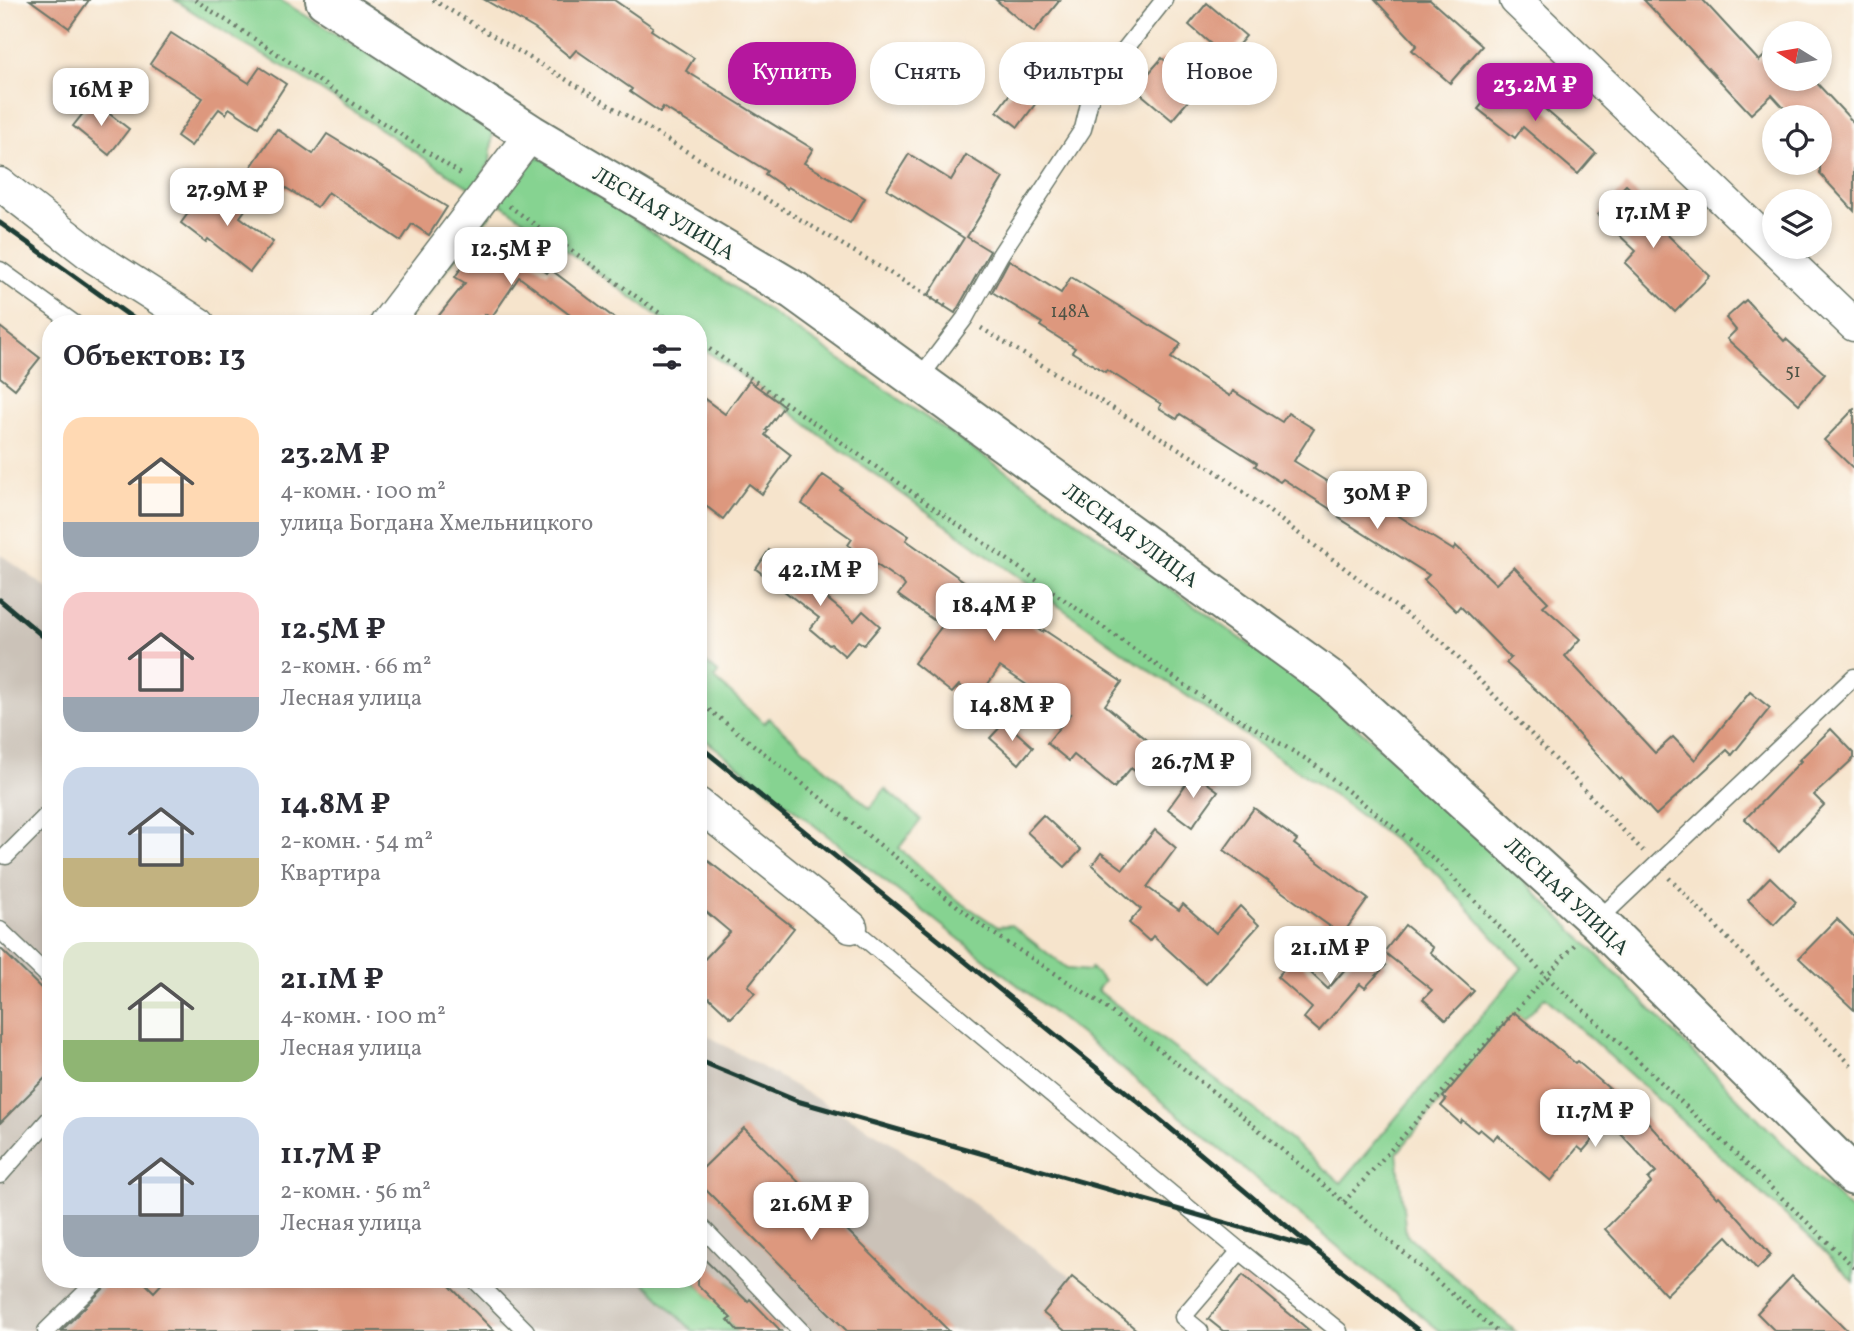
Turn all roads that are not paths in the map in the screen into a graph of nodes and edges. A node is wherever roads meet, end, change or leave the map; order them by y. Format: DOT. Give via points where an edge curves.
graph roads {
  1 [pos="325,0"];
  2 [pos="1164,0"];
  3 [pos="1516,0"];
  4 [pos="531,134"];
  5 [pos="0,184"];
  6 [pos="0,270"];
  7 [pos="62,315"];
  8 [pos="185,315"];
  9 [pos="393,315"];
  10 [pos="1854,325"];
  11 [pos="918,380"];
  12 [pos="1854,677"];
  13 [pos="707,811"];
  14 [pos="42,820"];
  15 [pos="6,856"];
  16 [pos="1597,921"];
  17 [pos="851,927"];
  18 [pos="0,930"];
  19 [pos="42,970"];
  20 [pos="42,1126"];
  21 [pos="0,1175"];
  22 [pos="1854,1176"];
  23 [pos="707,1232"];
  24 [pos="1240,1251"];
  25 [pos="90,1288"];
  26 [pos="483,1288"];
  27 [pos="46,1331"];
  28 [pos="526,1331"];
  29 [pos="801,1331"];
  30 [pos="1200,1331"];
  31 [pos="1339,1331"];
  1 -- 4 [label="street, ЛЕСНАЯ УЛИЦА"];
  2 -- 11 [label="lane" via="1092,91 1083,130 1000,255 965,318"];
  3 -- 10 [label="street"];
  4 -- 9 [label="street"];
  4 -- 11 [label="street, ЛЕСНАЯ УЛИЦА" via="795,291"];
  5 -- 8 [label="street" via="94,257"];
  6 -- 7 [label="lane"];
  11 -- 16 [label="street, ЛЕСНАЯ УЛИЦА" via="1331,680"];
  12 -- 16 [label="lane"];
  13 -- 17 [label="street"];
  14 -- 15 [label="lane"];
  16 -- 22 [label="street, ЛЕСНАЯ УЛИЦА"];
  17 -- 24 [label="lane"];
  18 -- 19 [label="lane"];
  20 -- 21 [label="lane"];
  23 -- 29 [label="lane"];
  24 -- 30 [label="lane" via="1183,1317"];
  24 -- 31 [label="lane"];
  25 -- 27 [label="lane"];
  26 -- 28 [label="lane"];
}
